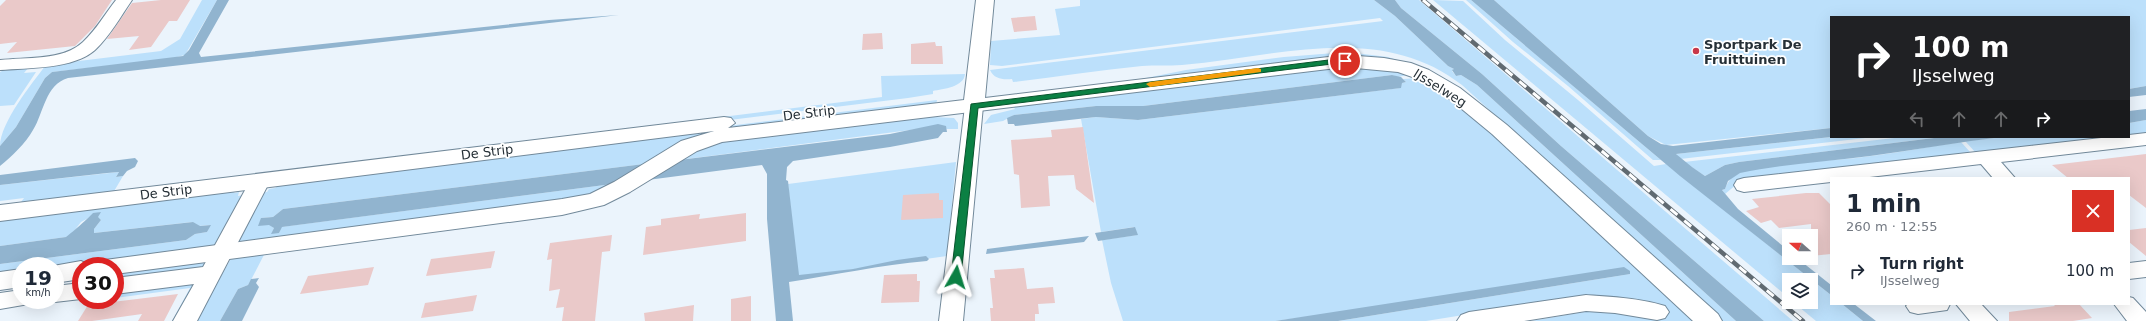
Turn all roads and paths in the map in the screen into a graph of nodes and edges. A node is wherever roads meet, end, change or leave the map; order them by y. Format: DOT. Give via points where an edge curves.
graph roads {
  1 [pos="124,0"];
  2 [pos="985,0"];
  3 [pos="0,65"];
  4 [pos="974,100"];
  5 [pos="2146,139"];
  6 [pos="1985,157"];
  7 [pos="2004,177"];
  8 [pos="260,181"];
  9 [pos="1744,185"];
  10 [pos="0,213"];
  11 [pos="223,252"];
  12 [pos="124,265"];
  13 [pos="2146,269"];
  14 [pos="2130,272"];
  15 [pos="211,274"];
  16 [pos="12,279"];
  17 [pos="0,281"];
  18 [pos="124,285"];
  19 [pos="12,299"];
  20 [pos="0,301"];
  21 [pos="1968,305"];
  22 [pos="2126,305"];
  23 [pos="1657,312"];
  24 [pos="185,321"];
  25 [pos="951,321"];
  26 [pos="1469,321"];
  27 [pos="1709,321"];
  28 [pos="1985,321"];
  29 [pos="2140,321"];
  1 -- 3 [label="street" via="88,47 80,52 49,60"];
  2 -- 4 [label="street"];
  4 -- 8 [label="street, De Strip"];
  4 -- 11 [label="street, De Strip" via="719,136 689,146 665,158 622,187 596,200 562,207"];
  4 -- 25 [label="street"];
  4 -- 27 [label="street, IJsselweg" via="1345,61 1389,64 1423,74 1496,127"];
  5 -- 6 [label="street"];
  6 -- 7 [label="street"];
  6 -- 9 [label="street"];
  8 -- 10 [label="street, De Strip"];
  8 -- 11 [label="street"];
  11 -- 12 [label="street, De Strip"];
  11 -- 15 [label="street"];
  13 -- 14 [label="street"];
  15 -- 18 [label="street"];
  15 -- 24 [label="street"];
  16 -- 17 [label="street"];
  19 -- 20 [label="street"];
  21 -- 28 [label="street"];
  22 -- 29 [label="street"];
  23 -- 26 [label="street" via="1586,303"];
}
